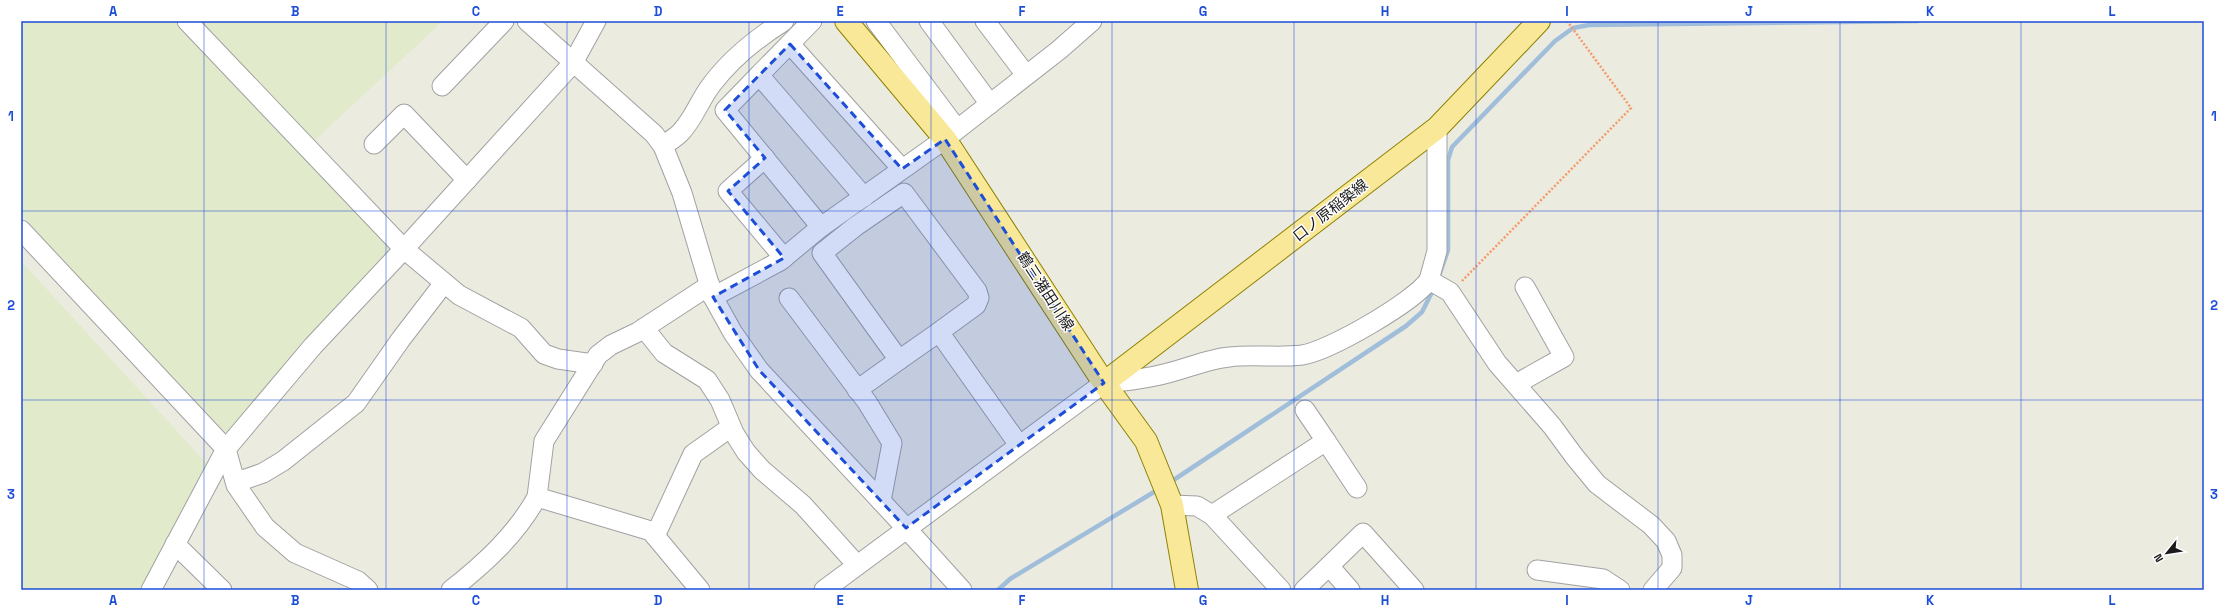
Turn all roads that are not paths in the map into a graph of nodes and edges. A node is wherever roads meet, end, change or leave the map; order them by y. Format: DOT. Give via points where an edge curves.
graph roads {
  1 [pos="187,21"];
  2 [pos="504,21"];
  3 [pos="527,21"];
  4 [pos="596,21"];
  5 [pos="784,21"];
  6 [pos="812,21"];
  7 [pos="846,21"];
  8 [pos="876,21"];
  9 [pos="929,21"];
  10 [pos="985,21"];
  11 [pos="1092,21"];
  12 [pos="1539,21"];
  13 [pos="790,44"];
  14 [pos="573,63"];
  15 [pos="759,75"];
  16 [pos="1026,75"];
  17 [pos="442,86"];
  18 [pos="990,104"];
  19 [pos="1437,128"];
  20 [pos="951,134"];
  21 [pos="374,144"];
  22 [pos="663,146"];
  23 [pos="765,158"];
  24 [pos="902,169"];
  25 [pos="467,180"];
  26 [pos="864,197"];
  27 [pos="821,227"];
  28 [pos="21,230"];
  29 [pos="404,249"];
  30 [pos="784,258"];
  31 [pos="1429,280"];
  32 [pos="444,283"];
  33 [pos="1525,287"];
  34 [pos="712,291"];
  35 [pos="789,298"];
  36 [pos="644,328"];
  37 [pos="939,332"];
  38 [pos="899,360"];
  39 [pos="593,364"];
  40 [pos="1104,383"];
  41 [pos="1516,384"];
  42 [pos="857,390"];
  43 [pos="1305,410"];
  44 [pos="731,427"];
  45 [pos="1326,441"];
  46 [pos="1019,445"];
  47 [pos="226,449"];
  48 [pos="235,480"];
  49 [pos="1357,488"];
  50 [pos="536,497"];
  51 [pos="881,501"];
  52 [pos="1172,505"];
  53 [pos="1212,515"];
  54 [pos="906,528"];
  55 [pos="655,536"];
  56 [pos="175,544"];
  57 [pos="857,565"];
  58 [pos="1329,566"];
  59 [pos="1537,570"];
  60 [pos="1586,584"];
  61 [pos="150,590"];
  62 [pos="222,590"];
  63 [pos="368,590"];
  64 [pos="451,590"];
  65 [pos="700,590"];
  66 [pos="824,590"];
  67 [pos="962,590"];
  68 [pos="1187,590"];
  69 [pos="1281,590"];
  70 [pos="1304,590"];
  71 [pos="1350,590"];
  72 [pos="1414,590"];
  73 [pos="1620,590"];
  74 [pos="1653,590"];
  1 -- 29 [label="street"];
  2 -- 17 [label="street"];
  3 -- 14 [label="street"];
  4 -- 14 [label="street"];
  5 -- 22 [label="street" via="756,41 731,64 700,99 680,134"];
  6 -- 13 [label="street"];
  7 -- 20 [label="main road, 鶴三潴田川線"];
  8 -- 20 [label="street"];
  9 -- 18 [label="street"];
  10 -- 16 [label="street"];
  11 -- 16 [label="street"];
  12 -- 19 [label="main road, 口ノ原稲築線"];
  13 -- 15 [label="street"];
  13 -- 24 [label="street"];
  14 -- 22 [label="street" via="654,134"];
  14 -- 25 [label="street"];
  15 -- 23 [label="street" via="725,110"];
  15 -- 26 [label="street"];
  16 -- 18 [label="street"];
  18 -- 20 [label="street"];
  19 -- 31 [label="street" via="1437,252"];
  19 -- 40 [label="main road, 口ノ原稲築線"];
  20 -- 24 [label="street"];
  20 -- 40 [label="main road, 鶴三潴田川線"];
  21 -- 25 [label="street" via="404,114"];
  22 -- 34 [label="street" via="682,193"];
  23 -- 27 [label="street"];
  23 -- 30 [label="street" via="728,191"];
  24 -- 26 [label="street"];
  25 -- 29 [label="street"];
  26 -- 27 [label="street"];
  27 -- 30 [label="street"];
  28 -- 47 [label="street"];
  29 -- 32 [label="street"];
  29 -- 47 [label="street" via="313,346"];
  30 -- 34 [label="street"];
  31 -- 40 [label="street" via="1423,289 1413,296 1351,334 1304,355 1229,357 1142,379"];
  31 -- 41 [label="street" via="1450,292 1497,363"];
  32 -- 39 [label="street" via="459,295 521,328 544,354 558,359"];
  32 -- 48 [label="street" via="356,403 283,461 263,473"];
  33 -- 41 [label="street" via="1564,357"];
  34 -- 36 [label="street"];
  34 -- 51 [label="street" via="733,333 759,370"];
  35 -- 42 [label="street"];
  36 -- 39 [label="street" via="611,345 598,355"];
  36 -- 44 [label="street" via="664,353 707,380 720,400"];
  37 -- 38 [label="street"];
  37 -- 38 [label="street" via="976,305 979,298 977,291 904,193 822,253"];
  37 -- 46 [label="street"];
  38 -- 42 [label="street"];
  39 -- 50 [label="street" via="544,441"];
  40 -- 46 [label="street"];
  40 -- 52 [label="main road, 鶴三潴田川線" via="1146,441"];
  41 -- 74 [label="street" via="1597,484 1651,525 1666,542 1672,555 1672,568"];
  42 -- 51 [label="street" via="892,443"];
  43 -- 45 [label="street"];
  44 -- 55 [label="street" via="693,454"];
  44 -- 57 [label="street" via="752,458 803,505"];
  45 -- 49 [label="street"];
  45 -- 53 [label="street"];
  46 -- 54 [label="street"];
  47 -- 48 [label="street"];
  47 -- 56 [label="street"];
  48 -- 63 [label="street" via="265,527 289,548 358,581"];
  50 -- 55 [label="street" via="651,531"];
  50 -- 64 [label="street" via="526,516 510,536"];
  51 -- 54 [label="street"];
  52 -- 53 [label="street" via="1197,506"];
  52 -- 68 [label="main road, 鶴三潴田川線"];
  53 -- 69 [label="street"];
  54 -- 57 [label="street"];
  54 -- 67 [label="street"];
  55 -- 65 [label="street"];
  56 -- 61 [label="street"];
  56 -- 62 [label="street"];
  57 -- 66 [label="street"];
  58 -- 70 [label="street"];
  58 -- 71 [label="street"];
  58 -- 72 [label="street" via="1363,532"];
  59 -- 60 [label="street"];
  60 -- 73 [label="street" via="1603,579"];
}
